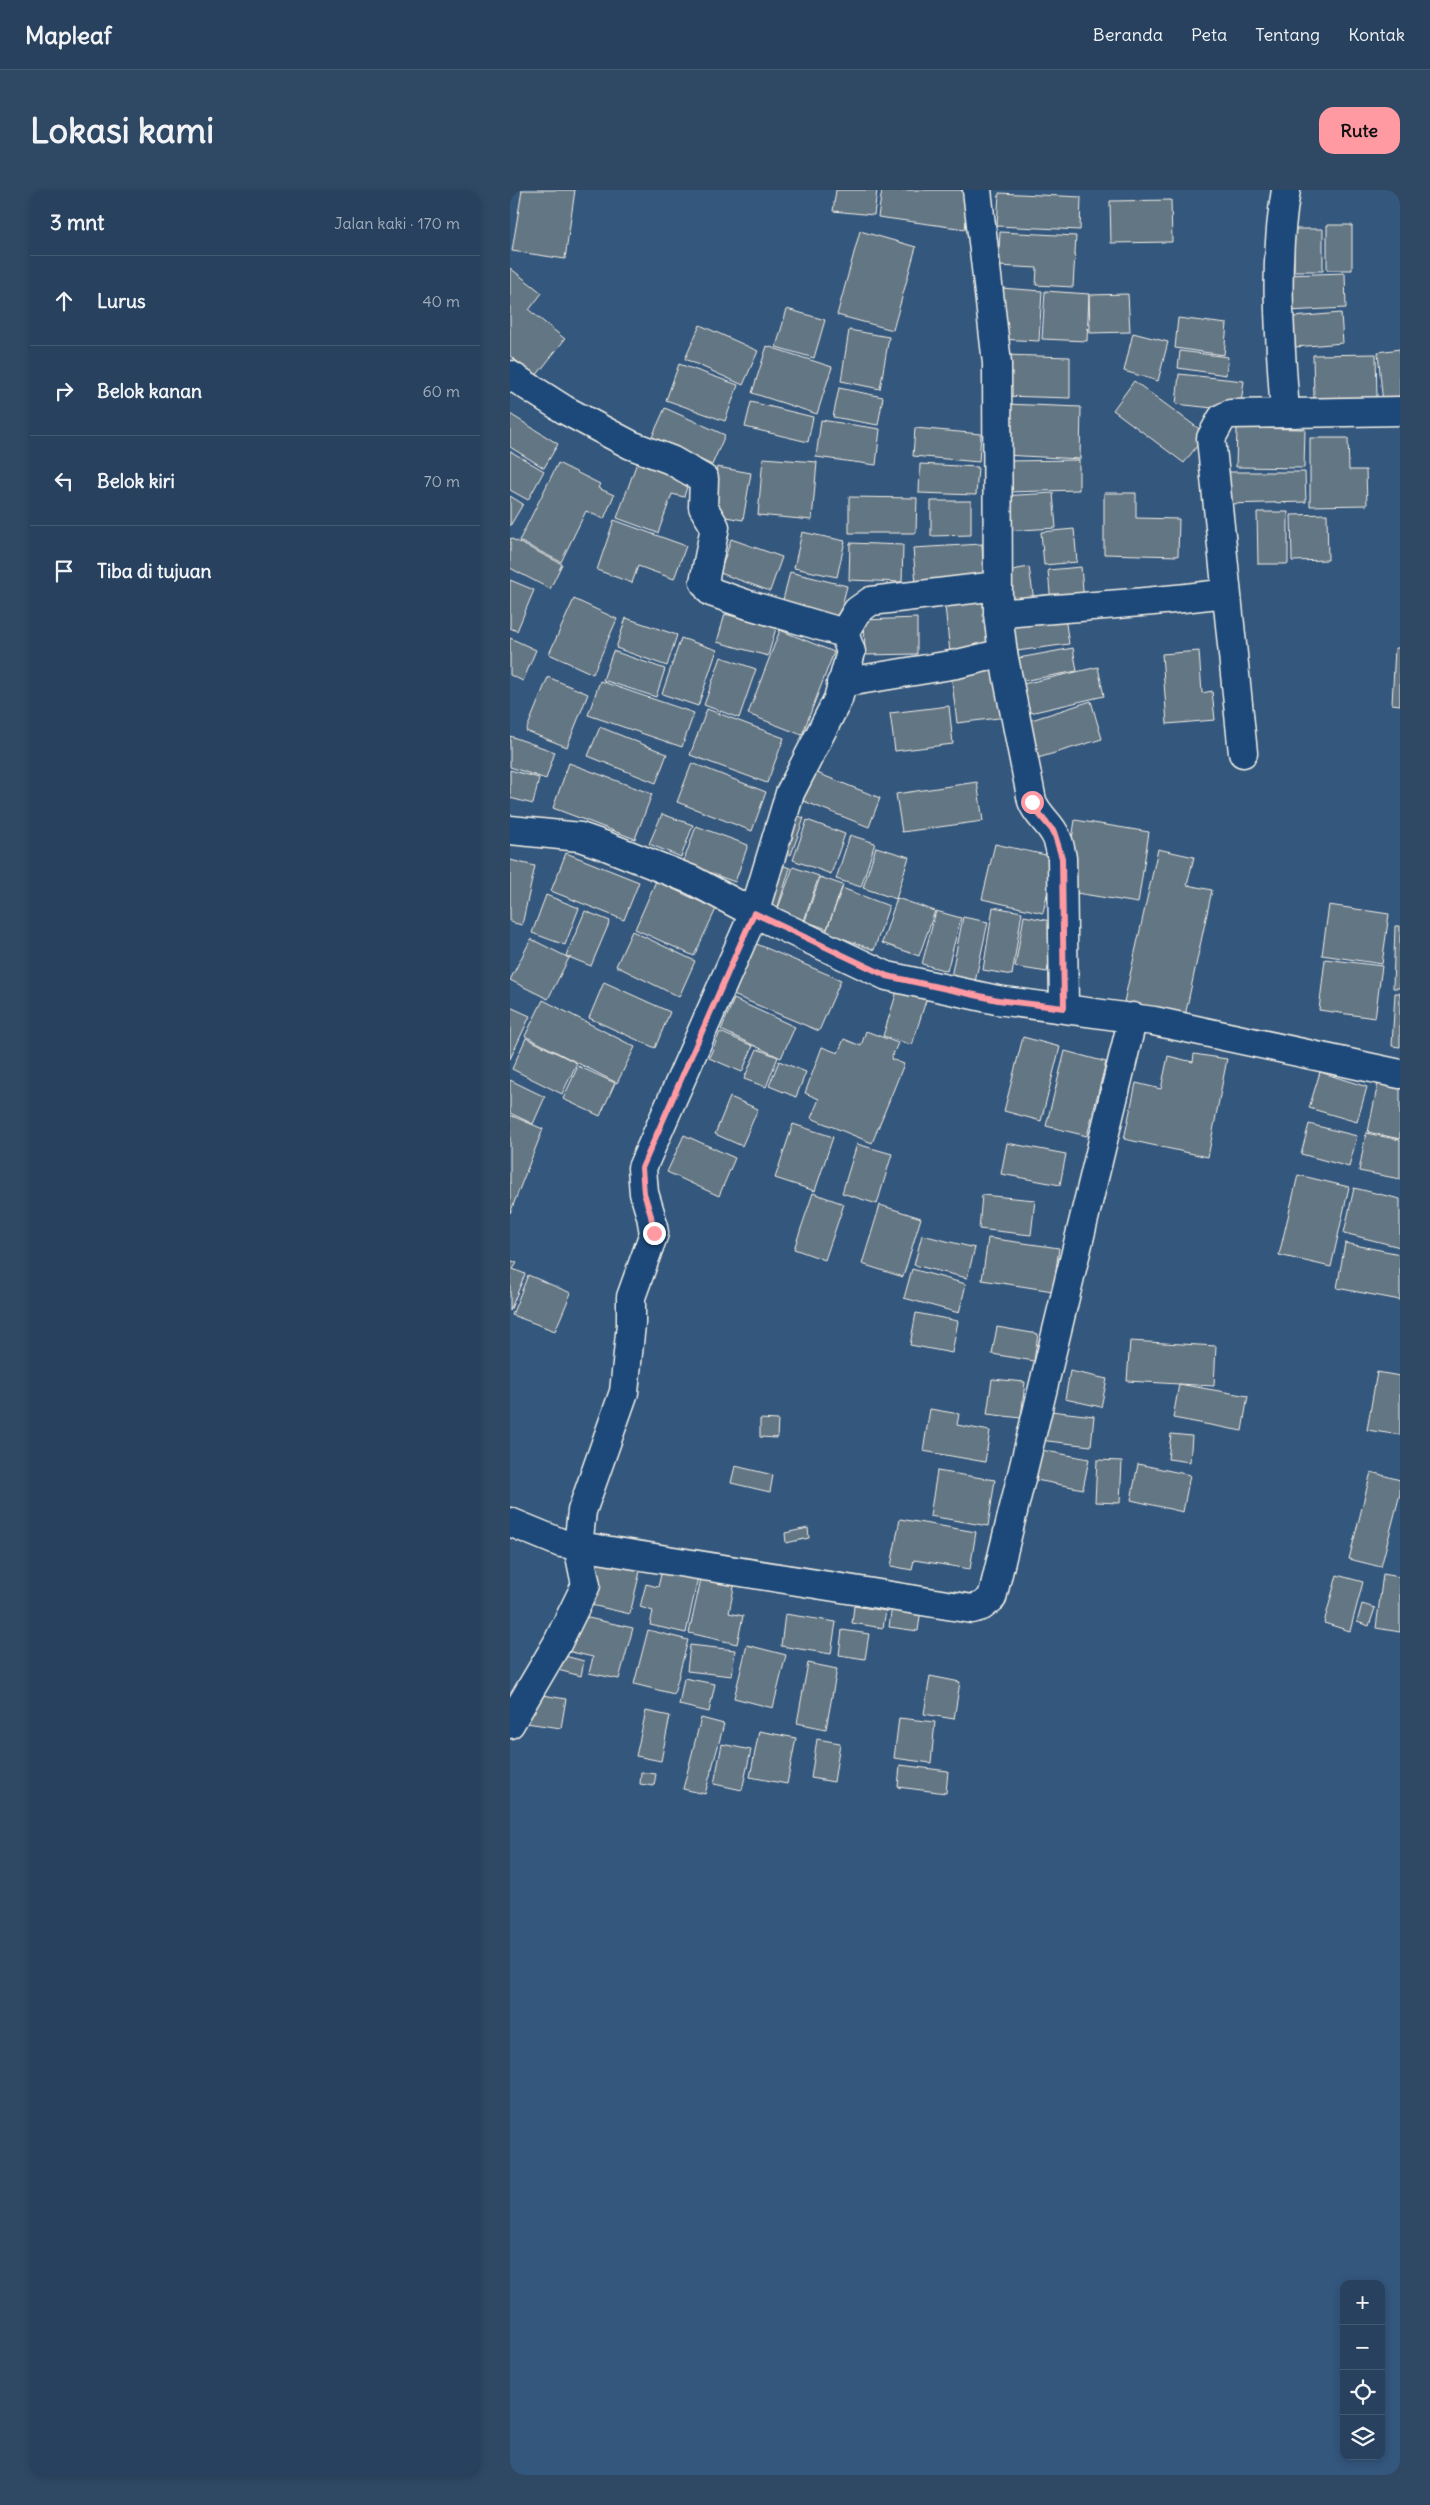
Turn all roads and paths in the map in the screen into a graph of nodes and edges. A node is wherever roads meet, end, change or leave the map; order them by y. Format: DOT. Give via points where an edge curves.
graph roads {
  1 [pos="977,190"];
  2 [pos="1286,190"];
  3 [pos="510,375"];
  4 [pos="1400,411"];
  5 [pos="1285,413"];
  6 [pos="997,586"];
  7 [pos="1225,593"];
  8 [pos="998,614"];
  9 [pos="844,633"];
  10 [pos="1004,653"];
  11 [pos="841,683"];
  12 [pos="1243,753"];
  13 [pos="510,830"];
  14 [pos="754,913"];
  15 [pos="1064,1008"];
  16 [pos="1133,1017"];
  17 [pos="1400,1074"];
  18 [pos="510,1522"];
  19 [pos="578,1546"];
  20 [pos="510,1724"];
  1 -- 6 [label="street" via="997,363"];
  2 -- 5 [label="street" via="1279,232 1277,291"];
  3 -- 9 [label="street" via="565,410 704,479 703,507 715,527 704,582 711,592"];
  4 -- 5 [label="street"];
  5 -- 7 [label="street" via="1230,414 1222,418 1211,438"];
  6 -- 8 [label="street"];
  6 -- 9 [label="street" via="871,601 857,611"];
  7 -- 8 [label="street"];
  7 -- 12 [label="street"];
  8 -- 10 [label="street"];
  9 -- 11 [label="street" via="851,652"];
  10 -- 11 [label="street"];
  10 -- 15 [label="street" via="1034,808 1054,832 1062,858"];
  11 -- 14 [label="street" via="838,698 790,793"];
  13 -- 14 [label="street" via="580,837 692,880"];
  14 -- 15 [label="street" via="887,976 998,1000"];
  14 -- 19 [label="street" via="642,1168 644,1193 654,1233 631,1297 624,1392 582,1512"];
  15 -- 16 [label="street"];
  16 -- 17 [label="street"];
  16 -- 19 [label="street" via="992,1598 972,1609"];
  18 -- 19 [label="street" via="560,1543"];
  19 -- 20 [label="street" via="586,1585 557,1644"];
}
